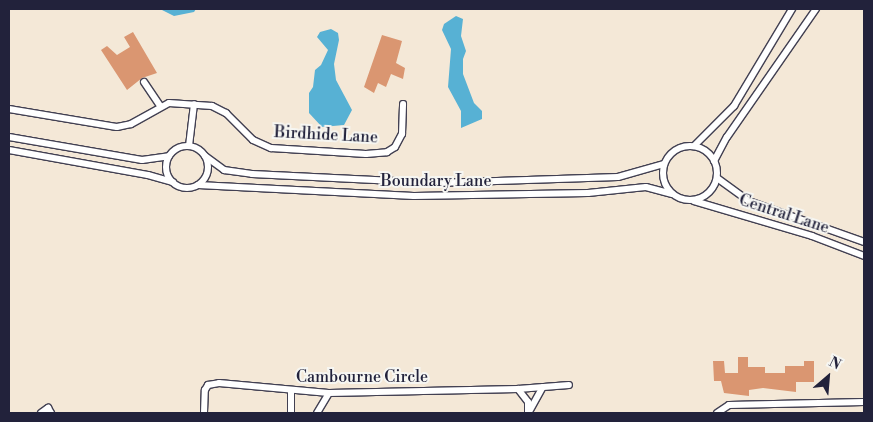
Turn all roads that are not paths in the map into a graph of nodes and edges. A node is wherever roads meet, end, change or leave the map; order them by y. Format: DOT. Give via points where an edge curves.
graph roads {
  1 [pos="816,9"];
  2 [pos="790,11"];
  3 [pos="144,82"];
  4 [pos="194,104"];
  5 [pos="403,104"];
  6 [pos="160,106"];
  7 [pos="9,109"];
  8 [pos="9,137"];
  9 [pos="189,146"];
  10 [pos="694,146"];
  11 [pos="9,150"];
  12 [pos="169,156"];
  13 [pos="205,156"];
  14 [pos="714,161"];
  15 [pos="664,164"];
  16 [pos="717,178"];
  17 [pos="173,182"];
  18 [pos="198,185"];
  19 [pos="672,194"];
  20 [pos="694,200"];
  21 [pos="864,242"];
  22 [pos="864,256"];
  23 [pos="569,385"];
  24 [pos="543,387"];
  25 [pos="518,389"];
  26 [pos="291,391"];
  27 [pos="329,393"];
  28 [pos="864,402"];
  29 [pos="529,412"];
  30 [pos="41,413"];
  31 [pos="51,413"];
  32 [pos="204,413"];
  33 [pos="291,413"];
  34 [pos="318,413"];
  35 [pos="716,413"];
  1 -- 14 [label="street" via="729,134"];
  2 -- 10 [label="street" via="734,106"];
  3 -- 6 [label="street"];
  4 -- 5 [label="street, Birdhide Lane" via="221,109 253,140 271,148 366,154 387,152 395,147 402,134"];
  4 -- 6 [label="street, Birdhide Lane"];
  4 -- 9 [label="street"];
  6 -- 7 [label="street, Birdhide Lane" via="131,124 117,127"];
  8 -- 12 [label="street" via="142,160"];
  9 -- 12 [label="street" via="180,147"];
  9 -- 13 [label="street"];
  10 -- 14 [label="street" via="703,149"];
  10 -- 15 [label="street" via="676,150"];
  11 -- 17 [label="street" via="148,174"];
  12 -- 17 [label="street" via="166,170"];
  13 -- 15 [label="street, Boundary Lane" via="224,170 252,174 428,183 618,177"];
  13 -- 18 [label="street" via="208,169"];
  14 -- 16 [label="street"];
  15 -- 19 [label="street" via="664,182"];
  16 -- 20 [label="street" via="709,193"];
  16 -- 21 [label="street, Central Lane" via="749,201"];
  17 -- 18 [label="street" via="185,188"];
  18 -- 19 [label="street, Boundary Lane" via="414,196 588,193 646,187"];
  19 -- 20 [label="street"];
  20 -- 22 [label="street, Central Lane" via="812,236"];
  23 -- 24 [label="street, Cambourne Circle"];
  24 -- 25 [label="street, Cambourne Circle"];
  24 -- 29 [label="street"];
  25 -- 27 [label="street, Cambourne Circle"];
  25 -- 29 [label="street"];
  26 -- 27 [label="street, Cambourne Circle"];
  26 -- 32 [label="street, Cambourne Circle" via="212,383 205,390"];
  26 -- 33 [label="street"];
  27 -- 34 [label="street"];
  28 -- 35 [label="street" via="729,405"];
  30 -- 31 [label="street" via="48,408"];
}
